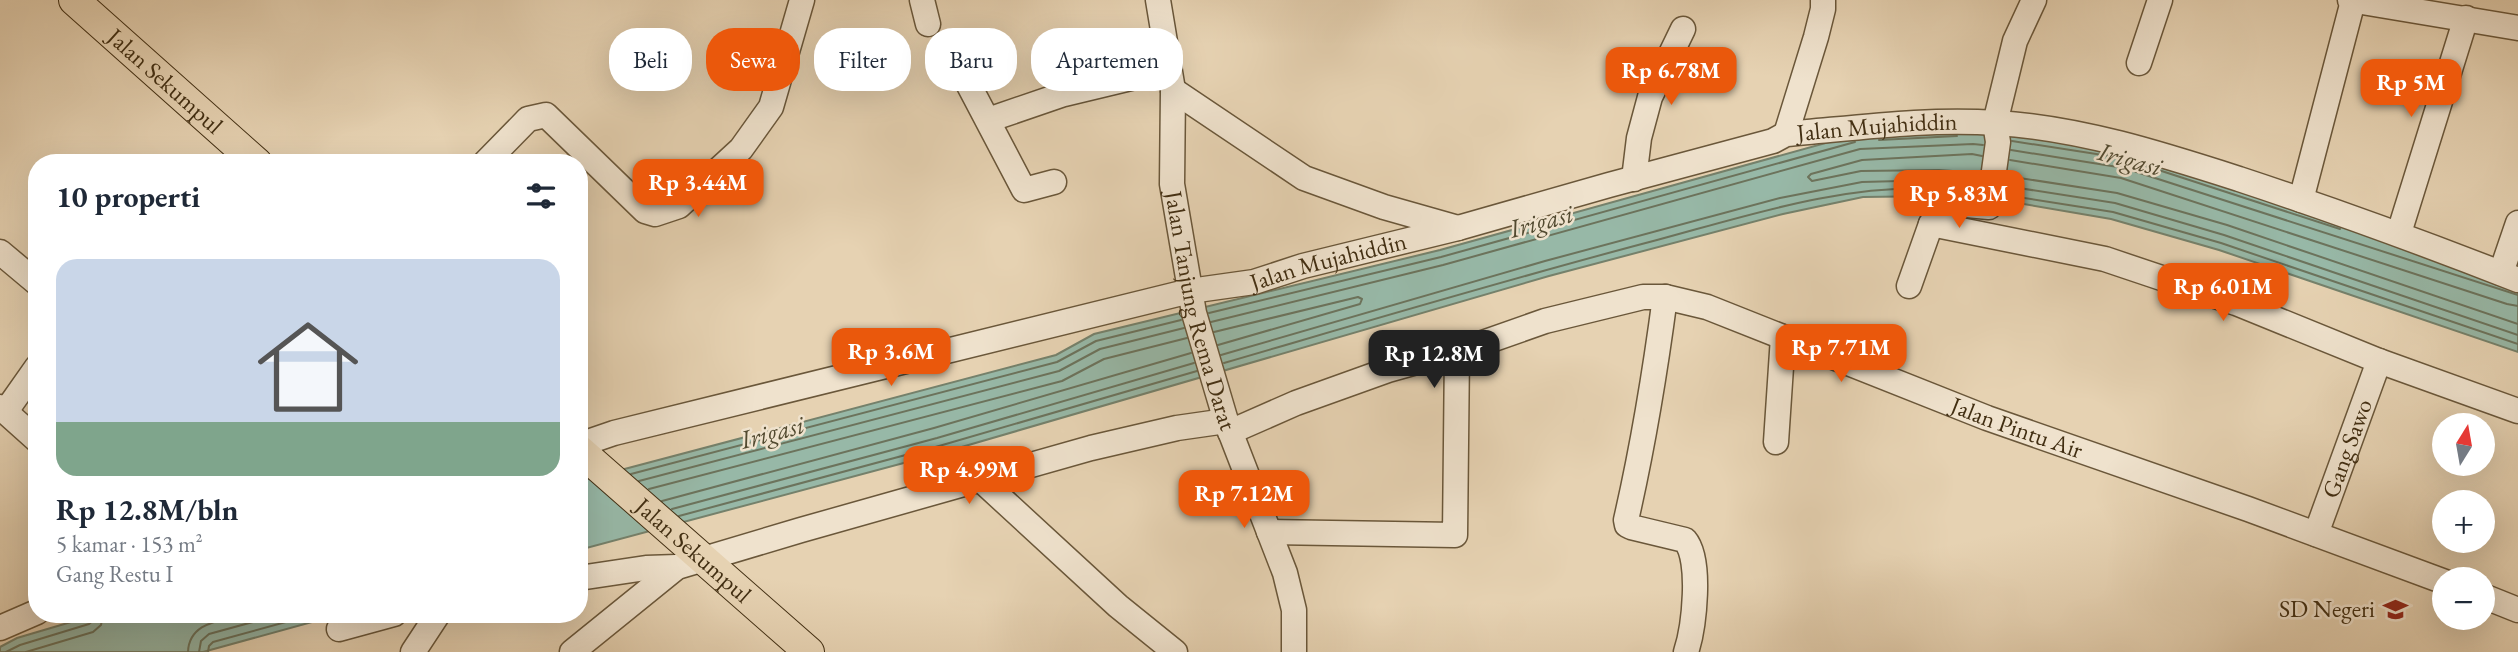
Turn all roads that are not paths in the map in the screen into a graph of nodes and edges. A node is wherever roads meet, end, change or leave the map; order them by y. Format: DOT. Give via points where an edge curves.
graph roads {
  1 [pos="74,0"];
  2 [pos="802,0"];
  3 [pos="922,0"];
  4 [pos="1158,0"];
  5 [pos="1823,0"];
  6 [pos="2034,0"];
  7 [pos="2160,0"];
  8 [pos="2352,0"];
  9 [pos="2466,18"];
  10 [pos="928,24"];
  11 [pos="1163,28"];
  12 [pos="2518,28"];
  13 [pos="1684,29"];
  14 [pos="2139,64"];
  15 [pos="1183,88"];
  16 [pos="972,91"];
  17 [pos="1085,91"];
  18 [pos="1171,91"];
  19 [pos="988,120"];
  20 [pos="1996,133"];
  21 [pos="1786,134"];
  22 [pos="247,154"];
  23 [pos="494,154"];
  24 [pos="586,154"];
  25 [pos="588,156"];
  26 [pos="1634,179"];
  27 [pos="1054,182"];
  28 [pos="2301,200"];
  29 [pos="2518,223"];
  30 [pos="1931,224"];
  31 [pos="1458,228"];
  32 [pos="2399,233"];
  33 [pos="0,252"];
  34 [pos="28,275"];
  35 [pos="2510,276"];
  36 [pos="1909,286"];
  37 [pos="1665,297"];
  38 [pos="1192,302"];
  39 [pos="1783,337"];
  40 [pos="1457,351"];
  41 [pos="2379,361"];
  42 [pos="28,378"];
  43 [pos="3,409"];
  44 [pos="2518,411"];
  45 [pos="1226,420"];
  46 [pos="28,432"];
  47 [pos="1776,442"];
  48 [pos="588,453"];
  49 [pos="588,457"];
  50 [pos="980,480"];
  51 [pos="1269,532"];
  52 [pos="2315,534"];
  53 [pos="690,563"];
  54 [pos="588,577"];
  55 [pos="2432,577"];
  56 [pos="2495,601"];
  57 [pos="2518,610"];
  58 [pos="28,616"];
  59 [pos="361,623"];
  60 [pos="432,623"];
  61 [pos="0,628"];
  62 [pos="339,629"];
  63 [pos="413,652"];
  64 [pos="572,652"];
  65 [pos="809,652"];
  66 [pos="1175,652"];
  67 [pos="1294,652"];
  68 [pos="1686,652"];
  1 -- 22 [label="main road, Jalan Sekumpul"];
  2 -- 25 [label="street" via="771,107 741,149 678,205 655,214 645,211"];
  3 -- 10 [label="street"];
  4 -- 11 [label="street, Jalan Tanjung Rema Darat"];
  5 -- 21 [label="street"];
  6 -- 20 [label="street" via="2015,41"];
  7 -- 14 [label="street"];
  8 -- 9 [label="street"];
  8 -- 28 [label="street"];
  9 -- 12 [label="street"];
  9 -- 32 [label="street"];
  13 -- 26 [label="street" via="1650,97"];
  15 -- 31 [label="street" via="1304,178"];
  16 -- 19 [label="street"];
  17 -- 19 [label="street"];
  18 -- 38 [label="street, Jalan Tanjung Rema Darat" via="1172,184"];
  19 -- 27 [label="street" via="1024,190"];
  20 -- 21 [label="street, Jalan Mujahiddin" via="1889,123"];
  20 -- 28 [label="street, Jalan Mujahiddin" via="2107,141"];
  20 -- 30 [label="street" via="1989,207 1944,203 1940,217"];
  21 -- 26 [label="street, Jalan Mujahiddin"];
  23 -- 24 [label="street" via="527,119 546,115"];
  26 -- 31 [label="street, Jalan Mujahiddin"];
  28 -- 32 [label="street, Jalan Mujahiddin"];
  29 -- 35 [label="street"];
  30 -- 36 [label="street"];
  30 -- 41 [label="street" via="2105,259 2236,303"];
  31 -- 38 [label="street, Jalan Mujahiddin" via="1303,266"];
  32 -- 35 [label="street, Jalan Mujahiddin"];
  33 -- 34 [label="street"];
  37 -- 39 [label="street, Jalan Pintu Air" via="1707,307"];
  37 -- 40 [label="street, Jalan Pintu Air" via="1643,297 1545,321"];
  37 -- 68 [label="street" via="1626,520 1627,525 1685,540 1690,546 1694,615"];
  38 -- 45 [label="street, Jalan Tanjung Rema Darat"];
  38 -- 48 [label="street, Jalan Mujahiddin" via="614,433"];
  39 -- 47 [label="street"];
  39 -- 52 [label="street, Jalan Pintu Air" via="1987,418"];
  40 -- 45 [label="street, Jalan Pintu Air" via="1296,403"];
  40 -- 51 [label="street" via="1455,536"];
  41 -- 44 [label="street"];
  41 -- 52 [label="street, Gang Sawo"];
  42 -- 43 [label="street"];
  43 -- 46 [label="street"];
  45 -- 50 [label="street, Jalan Pintu Air" via="1103,445"];
  45 -- 51 [label="street, Jalan Tanjung Rema Darat"];
  49 -- 53 [label="main road, Jalan Sekumpul" via="676,536"];
  50 -- 53 [label="street, Jalan Pintu Air"];
  50 -- 66 [label="street"];
  51 -- 67 [label="street, Jalan Tanjung Rema Darat" via="1294,610"];
  52 -- 55 [label="street, Jalan Pintu Air"];
  53 -- 54 [label="street"];
  53 -- 64 [label="street"];
  53 -- 65 [label="main road, Jalan Sekumpul"];
  56 -- 57 [label="street"];
  58 -- 61 [label="street"];
  59 -- 62 [label="street"];
  60 -- 63 [label="street"];
}
